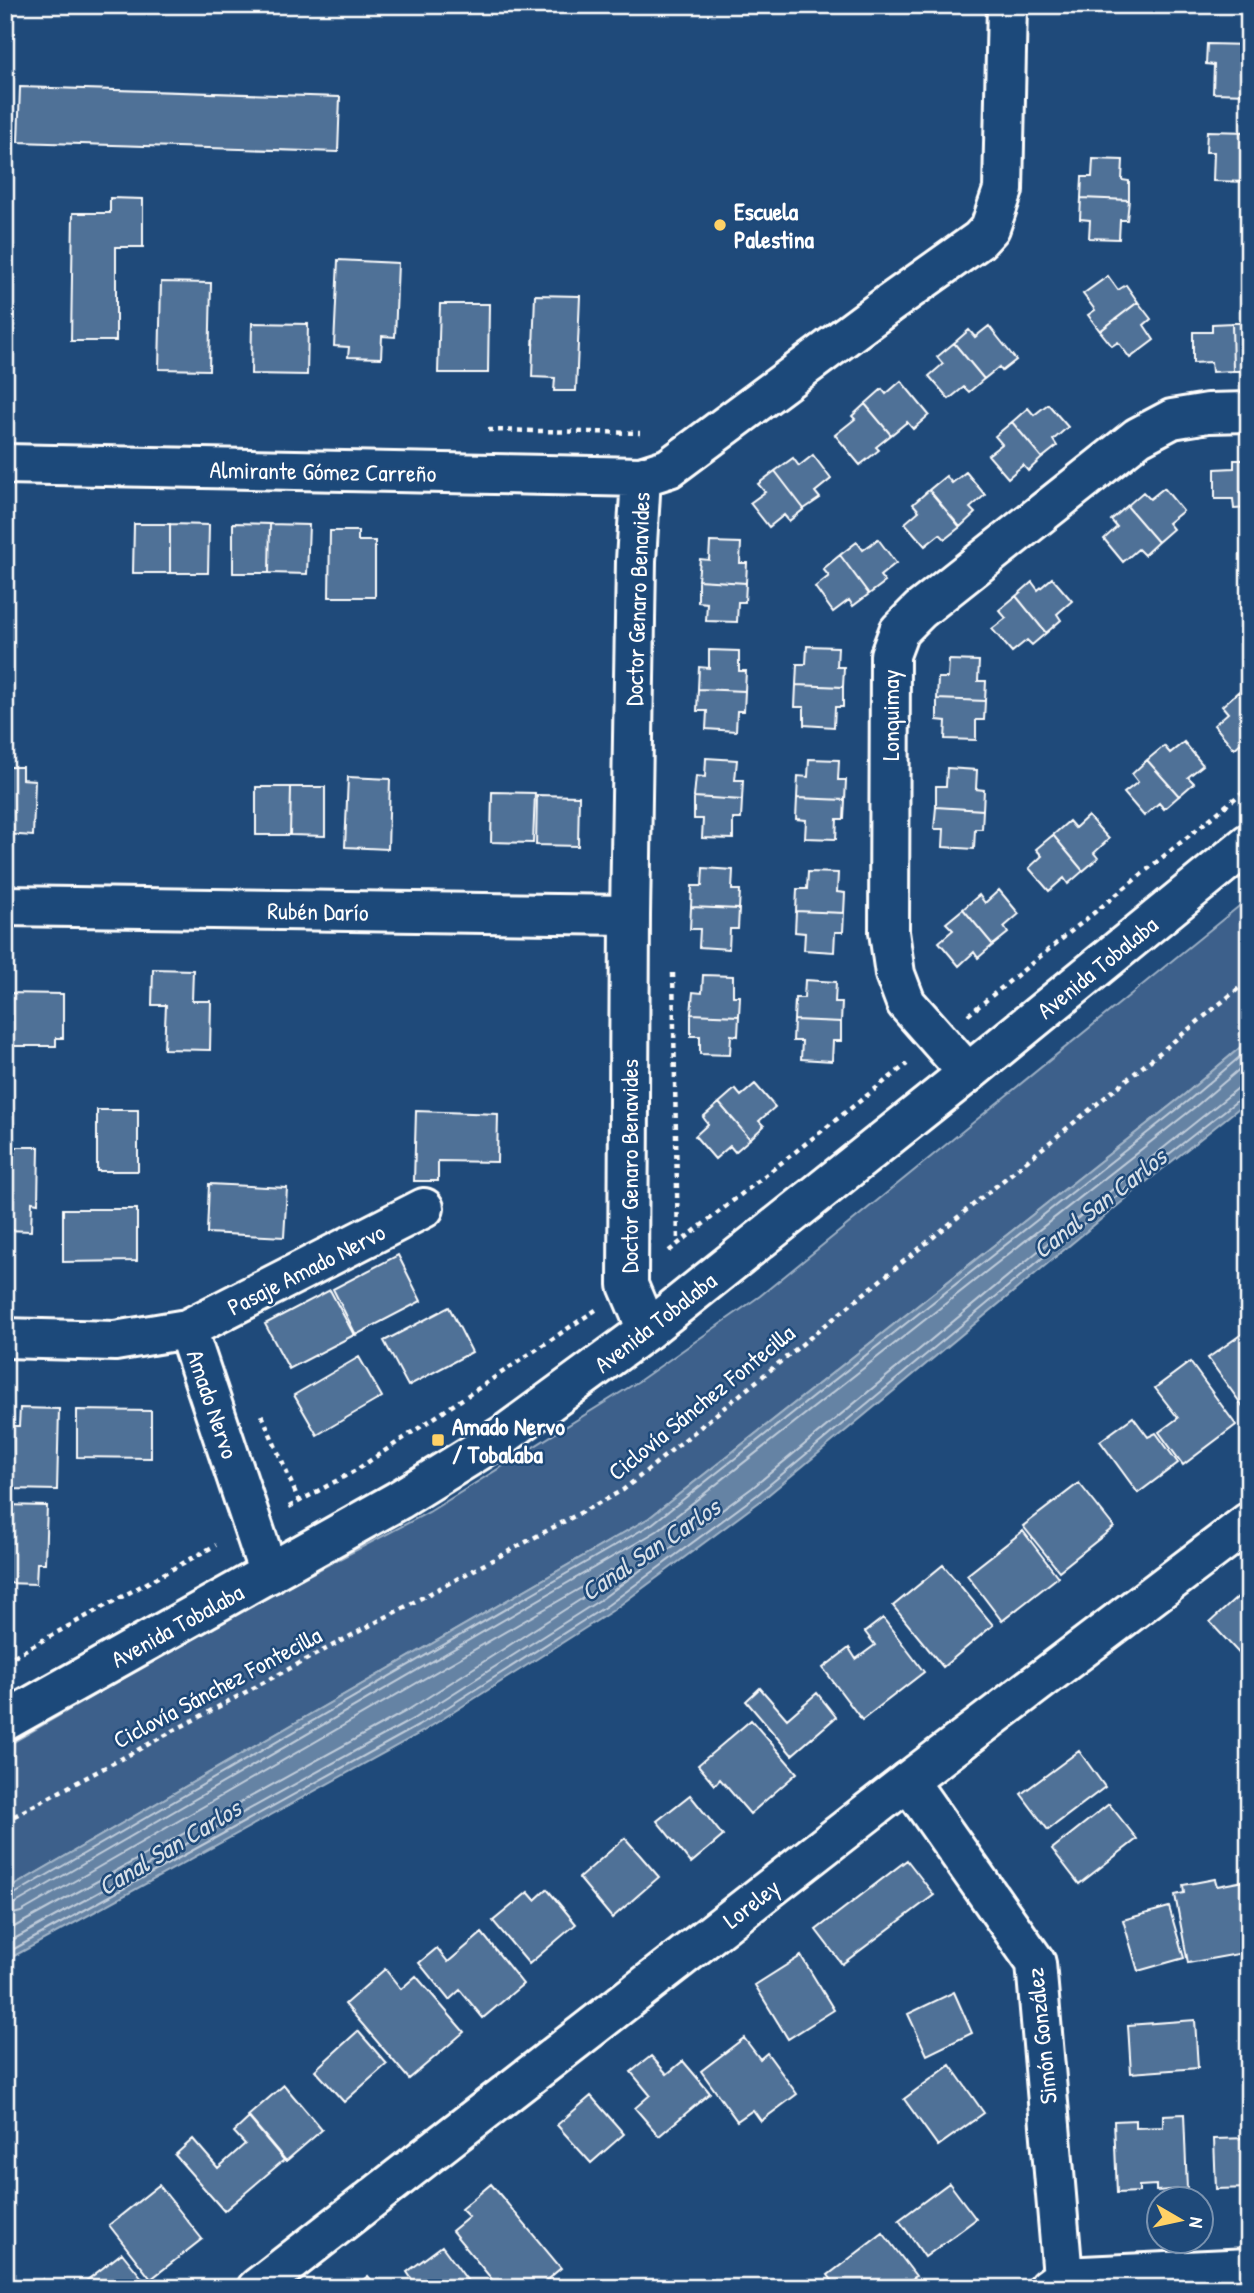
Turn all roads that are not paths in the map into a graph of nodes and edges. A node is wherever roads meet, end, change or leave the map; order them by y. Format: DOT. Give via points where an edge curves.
graph roads {
  1 [pos="1007,5"];
  2 [pos="1249,412"];
  3 [pos="5,464"];
  4 [pos="641,477"];
  5 [pos="1249,843"];
  6 [pos="5,906"];
  7 [pos="630,915"];
  8 [pos="968,1073"];
  9 [pos="424,1208"];
  10 [pos="187,1329"];
  11 [pos="647,1330"];
  12 [pos="5,1338"];
  13 [pos="1249,1522"];
  14 [pos="269,1574"];
  15 [pos="5,1721"];
  16 [pos="908,1781"];
  17 [pos="1249,2269"];
  18 [pos="1058,2284"];
  19 [pos="257,2288"];
  1 -- 4 [label="street, Doctor Genaro Benavides" via="1003,190 990,228 685,458"];
  2 -- 8 [label="street, Lonquimay" via="1172,419 1138,437 899,631 890,655 889,932 895,974 906,1003"];
  3 -- 4 [label="street, Almirante Gómez Carreño"];
  4 -- 7 [label="street, Doctor Genaro Benavides"];
  5 -- 8 [label="street, Avenida Tobalaba"];
  6 -- 7 [label="street, Rubén Darío"];
  7 -- 11 [label="street, Doctor Genaro Benavides" via="628,1285"];
  8 -- 11 [label="street, Avenida Tobalaba"];
  9 -- 10 [label="street, Pasaje Amado Nervo"];
  10 -- 12 [label="street, Amado Nervo" via="115,1341"];
  10 -- 14 [label="street, Amado Nervo"];
  11 -- 14 [label="street, Avenida Tobalaba" via="503,1435"];
  13 -- 16 [label="street, Loreley"];
  14 -- 15 [label="street, Avenida Tobalaba"];
  16 -- 18 [label="street, Simón González" via="1036,1963"];
  16 -- 19 [label="street, Loreley"];
  17 -- 18 [label="street"];
}
